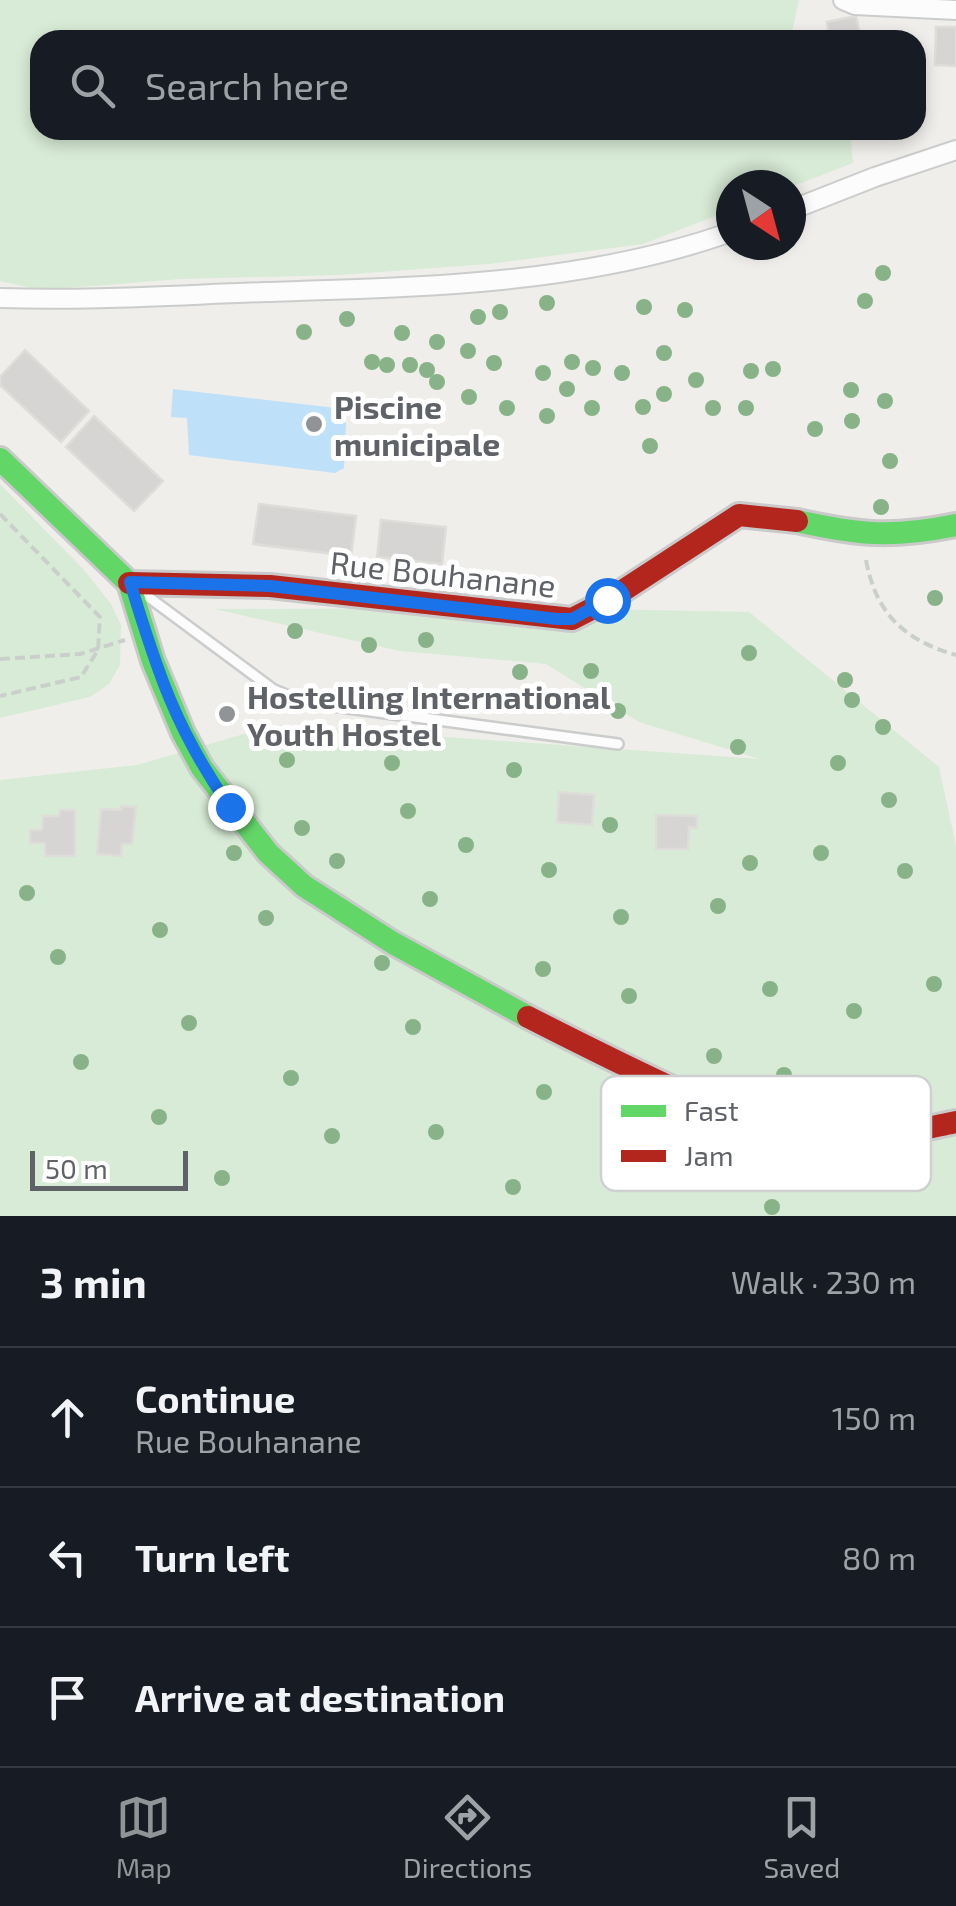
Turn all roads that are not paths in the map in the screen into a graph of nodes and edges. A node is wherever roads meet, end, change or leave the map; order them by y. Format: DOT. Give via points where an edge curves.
graph roads {
  1 [pos="843,0"];
  2 [pos="956,10"];
  3 [pos="956,150"];
  4 [pos="806,204"];
  5 [pos="716,236"];
  6 [pos="0,298"];
  7 [pos="0,459"];
  8 [pos="956,525"];
  9 [pos="130,582"];
  10 [pos="618,744"];
  11 [pos="647,1076"];
  12 [pos="956,1122"];
  13 [pos="931,1127"];
  1 -- 2 [label="street" via="854,6"];
  3 -- 4 [label="street"];
  5 -- 6 [label="street" via="590,269 468,284"];
  7 -- 9 [label="street"];
  8 -- 9 [label="street, Rue Bouhanane" via="862,536 763,514 739,515 572,619 270,586"];
  9 -- 10 [label="lane" via="274,690 303,702"];
  9 -- 11 [label="street" via="183,733 268,854 304,886 393,943"];
  12 -- 13 [label="street"];
}
